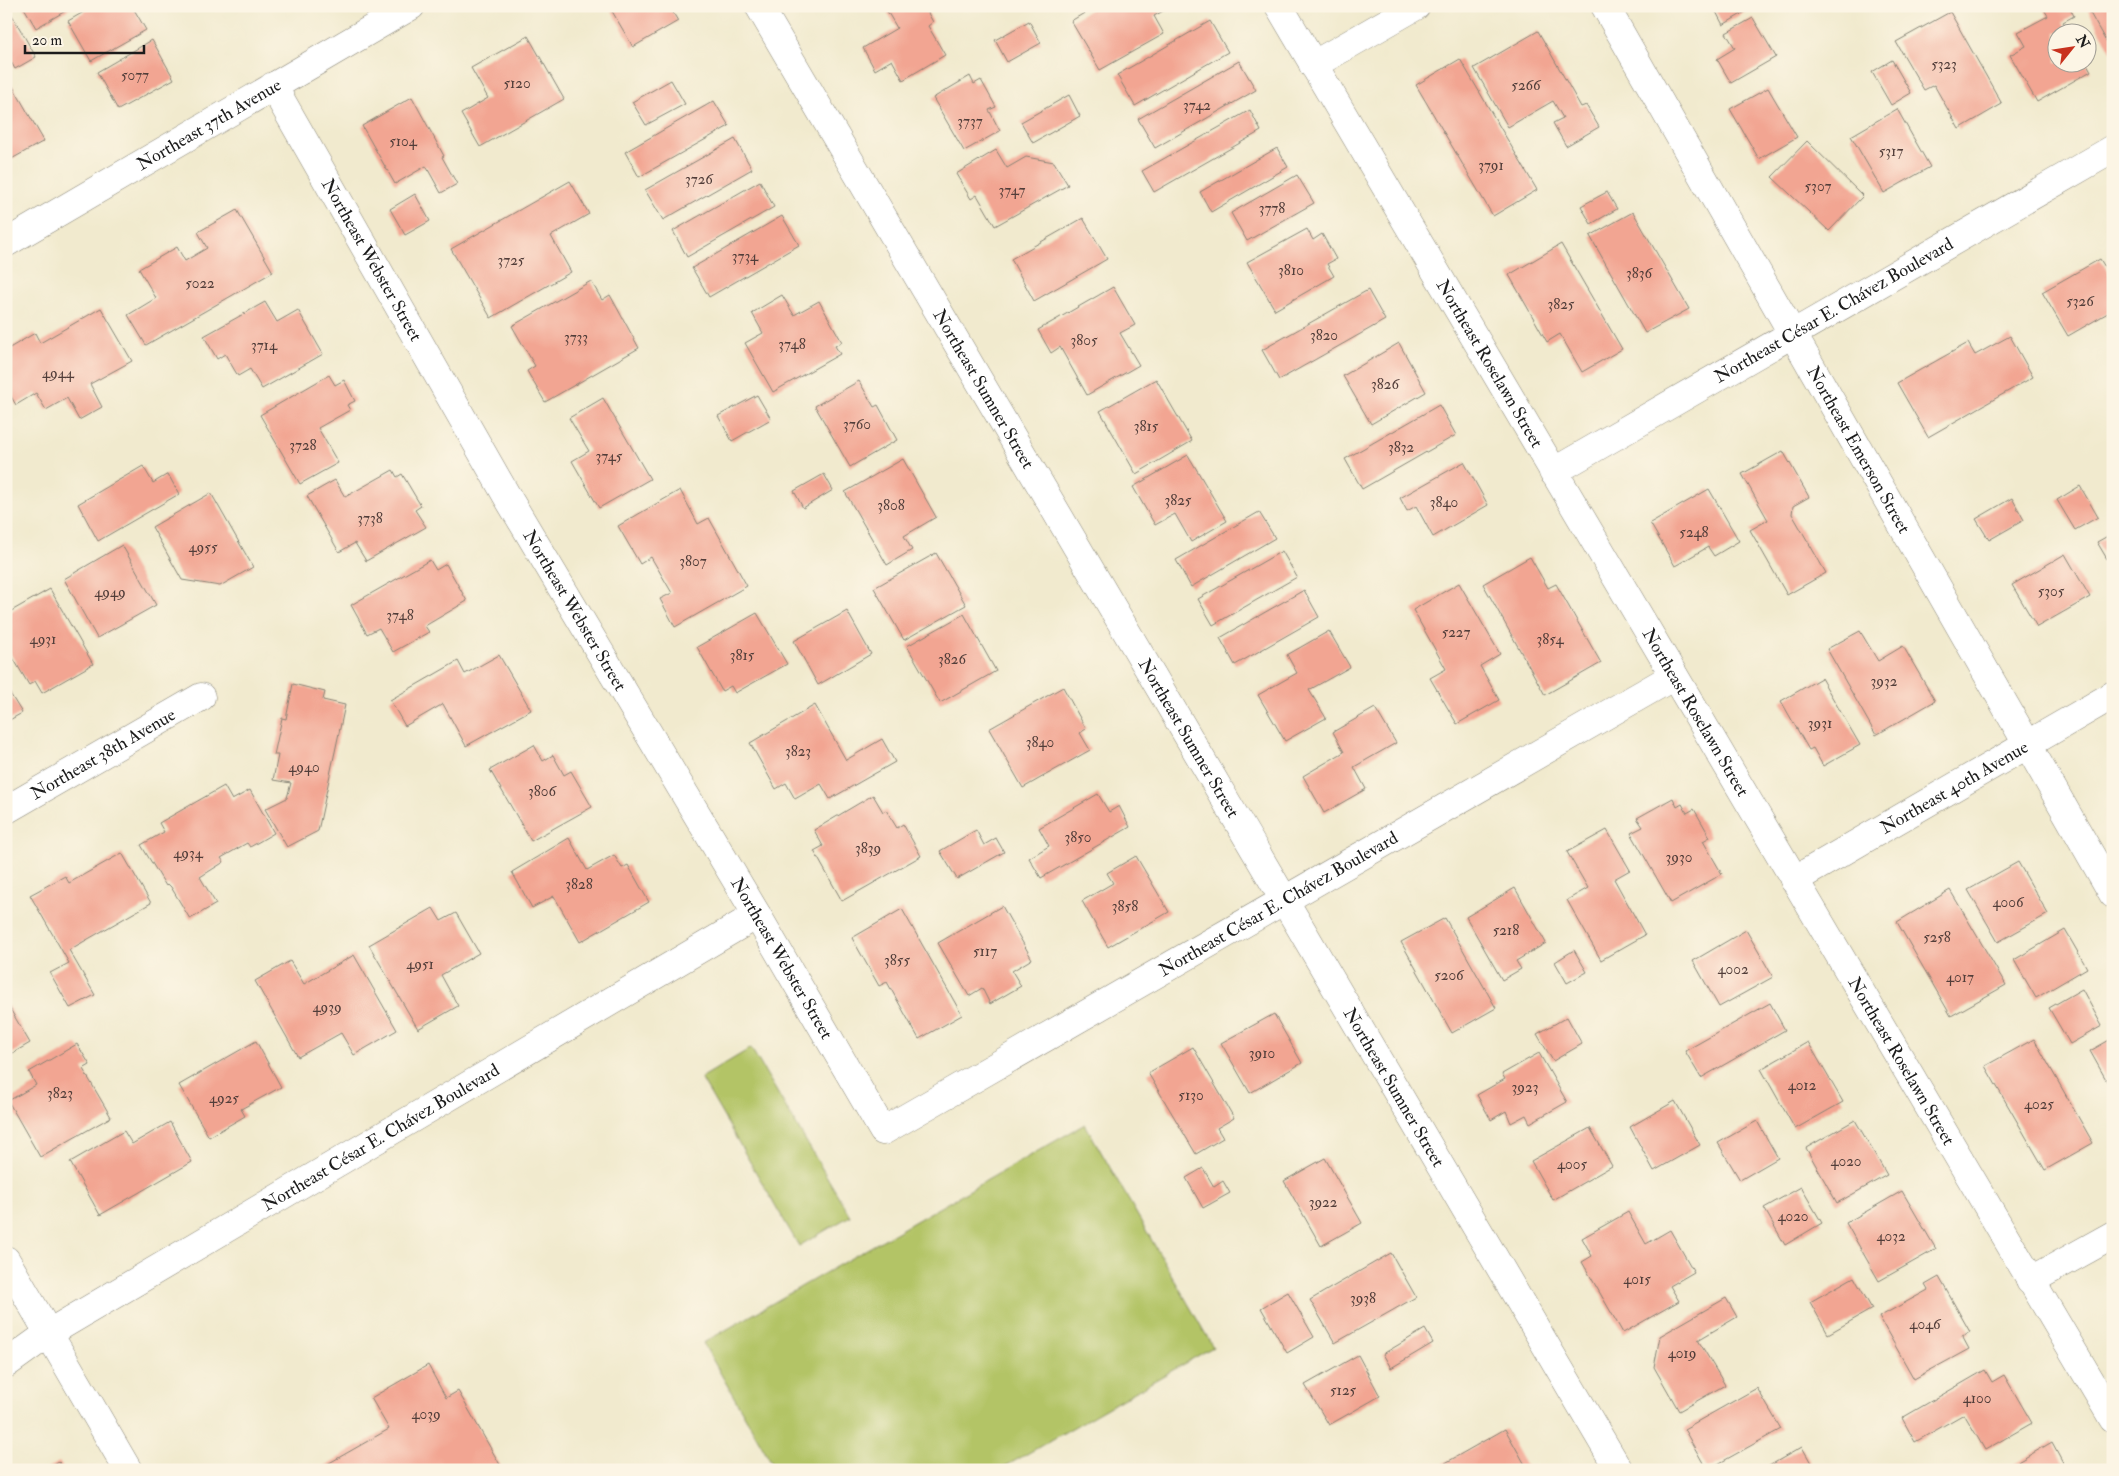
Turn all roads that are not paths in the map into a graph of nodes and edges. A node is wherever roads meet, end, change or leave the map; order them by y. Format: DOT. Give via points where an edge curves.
graph roads {
  1 [pos="411,6"];
  2 [pos="759,6"];
  3 [pos="1279,6"];
  4 [pos="1416,6"];
  5 [pos="1605,6"];
  6 [pos="1313,65"];
  7 [pos="273,86"];
  8 [pos="2113,148"];
  9 [pos="6,242"];
  10 [pos="1793,334"];
  11 [pos="1553,472"];
  12 [pos="1674,676"];
  13 [pos="2113,695"];
  14 [pos="201,697"];
  15 [pos="2027,744"];
  16 [pos="6,810"];
  17 [pos="1794,880"];
  18 [pos="2113,894"];
  19 [pos="1285,901"];
  20 [pos="757,915"];
  21 [pos="883,1131"];
  22 [pos="2113,1235"];
  23 [pos="6,1260"];
  24 [pos="2030,1281"];
  25 [pos="49,1333"];
  26 [pos="6,1364"];
  27 [pos="2113,1419"];
  28 [pos="128,1470"];
  29 [pos="1619,1470"];
  1 -- 7 [label="street, Northeast 37th Avenue"];
  2 -- 19 [label="street, Northeast Sumner Street"];
  3 -- 6 [label="street, Northeast Roselawn Street"];
  4 -- 6 [label="street"];
  5 -- 10 [label="street, Northeast Emerson Street"];
  6 -- 11 [label="street, Northeast Roselawn Street"];
  7 -- 9 [label="street, Northeast 37th Avenue"];
  7 -- 20 [label="street, Northeast Webster Street" via="504,489"];
  8 -- 10 [label="street, Northeast César E. Chávez Boulevard"];
  10 -- 11 [label="street, Northeast César E. Chávez Boulevard"];
  10 -- 15 [label="street, Northeast Emerson Street"];
  11 -- 12 [label="street, Northeast Roselawn Street"];
  12 -- 17 [label="street, Northeast Roselawn Street"];
  12 -- 19 [label="street, Northeast César E. Chávez Boulevard"];
  13 -- 15 [label="street, Northeast 40th Avenue"];
  14 -- 16 [label="street, Northeast 38th Avenue"];
  15 -- 17 [label="street, Northeast 40th Avenue"];
  15 -- 18 [label="street, Northeast Emerson Street"];
  17 -- 24 [label="street, Northeast Roselawn Street"];
  19 -- 21 [label="street, Northeast César E. Chávez Boulevard"];
  19 -- 29 [label="street, Northeast Sumner Street"];
  20 -- 21 [label="street, Northeast Webster Street"];
  20 -- 25 [label="street, Northeast César E. Chávez Boulevard"];
  22 -- 24 [label="street"];
  23 -- 25 [label="street"];
  24 -- 27 [label="street, Northeast Roselawn Street"];
  25 -- 26 [label="street, Northeast César E. Chávez Boulevard"];
  25 -- 28 [label="street"];
}
